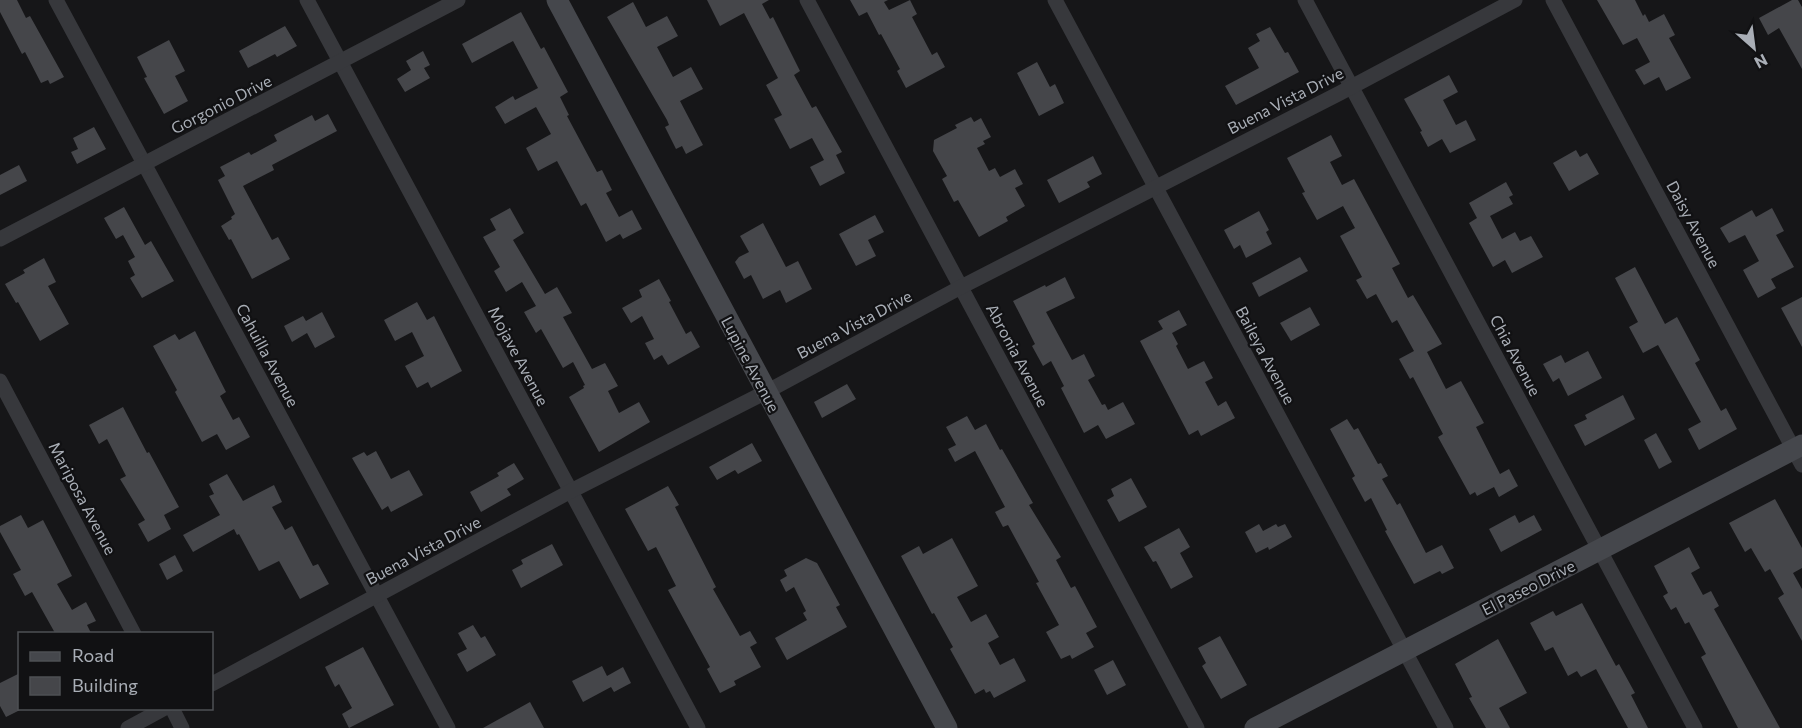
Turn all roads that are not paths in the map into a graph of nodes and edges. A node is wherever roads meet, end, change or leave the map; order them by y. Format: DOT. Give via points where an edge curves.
graph roads {
  1 [pos="56,0"];
  2 [pos="307,0"];
  3 [pos="458,0"];
  4 [pos="557,0"];
  5 [pos="807,0"];
  6 [pos="1054,0"];
  7 [pos="1305,0"];
  8 [pos="1515,0"];
  9 [pos="1553,0"];
  10 [pos="341,62"];
  11 [pos="1351,87"];
  12 [pos="144,164"];
  13 [pos="1156,187"];
  14 [pos="0,239"];
  15 [pos="962,287"];
  16 [pos="0,381"];
  17 [pos="766,392"];
  18 [pos="1799,453"];
  19 [pos="571,491"];
  20 [pos="1600,550"];
  21 [pos="377,595"];
  22 [pos="133,632"];
  23 [pos="1404,651"];
  24 [pos="213,683"];
  25 [pos="161,710"];
  26 [pos="173,710"];
  27 [pos="128,728"];
  28 [pos="182,728"];
  29 [pos="448,728"];
  30 [pos="698,728"];
  31 [pos="947,728"];
  32 [pos="1197,728"];
  33 [pos="1255,728"];
  34 [pos="1446,728"];
  35 [pos="1695,728"];
  1 -- 12 [label="street, Cahuilla Avenue"];
  2 -- 10 [label="street, Mojave Avenue"];
  3 -- 10 [label="street, Gorgonio Drive"];
  4 -- 17 [label="street, Lupine Avenue"];
  5 -- 15 [label="street, Abronia Avenue"];
  6 -- 13 [label="street, Baileya Avenue"];
  7 -- 11 [label="street, Chia Avenue"];
  8 -- 11 [label="street, Buena Vista Drive"];
  9 -- 18 [label="street, Daisy Avenue"];
  10 -- 12 [label="street, Gorgonio Drive"];
  10 -- 19 [label="street, Mojave Avenue"];
  11 -- 13 [label="street, Buena Vista Drive"];
  11 -- 20 [label="street, Chia Avenue"];
  12 -- 14 [label="street, Gorgonio Drive"];
  12 -- 21 [label="street, Cahuilla Avenue"];
  13 -- 15 [label="street, Buena Vista Drive"];
  13 -- 23 [label="street, Baileya Avenue"];
  15 -- 17 [label="street, Buena Vista Drive"];
  15 -- 32 [label="street, Abronia Avenue"];
  16 -- 22 [label="street, Mariposa Avenue"];
  17 -- 19 [label="street, Buena Vista Drive"];
  17 -- 31 [label="street, Lupine Avenue"];
  18 -- 20 [label="street, El Paseo Drive"];
  19 -- 21 [label="street, Buena Vista Drive"];
  19 -- 30 [label="street, Mojave Avenue"];
  20 -- 23 [label="street, El Paseo Drive"];
  20 -- 35 [label="street, Chia Avenue"];
  21 -- 24 [label="street, Buena Vista Drive"];
  21 -- 29 [label="street, Cahuilla Avenue"];
  23 -- 33 [label="street, El Paseo Drive"];
  23 -- 34 [label="street, Baileya Avenue"];
  25 -- 27 [label="street"];
  26 -- 28 [label="street"];
}
